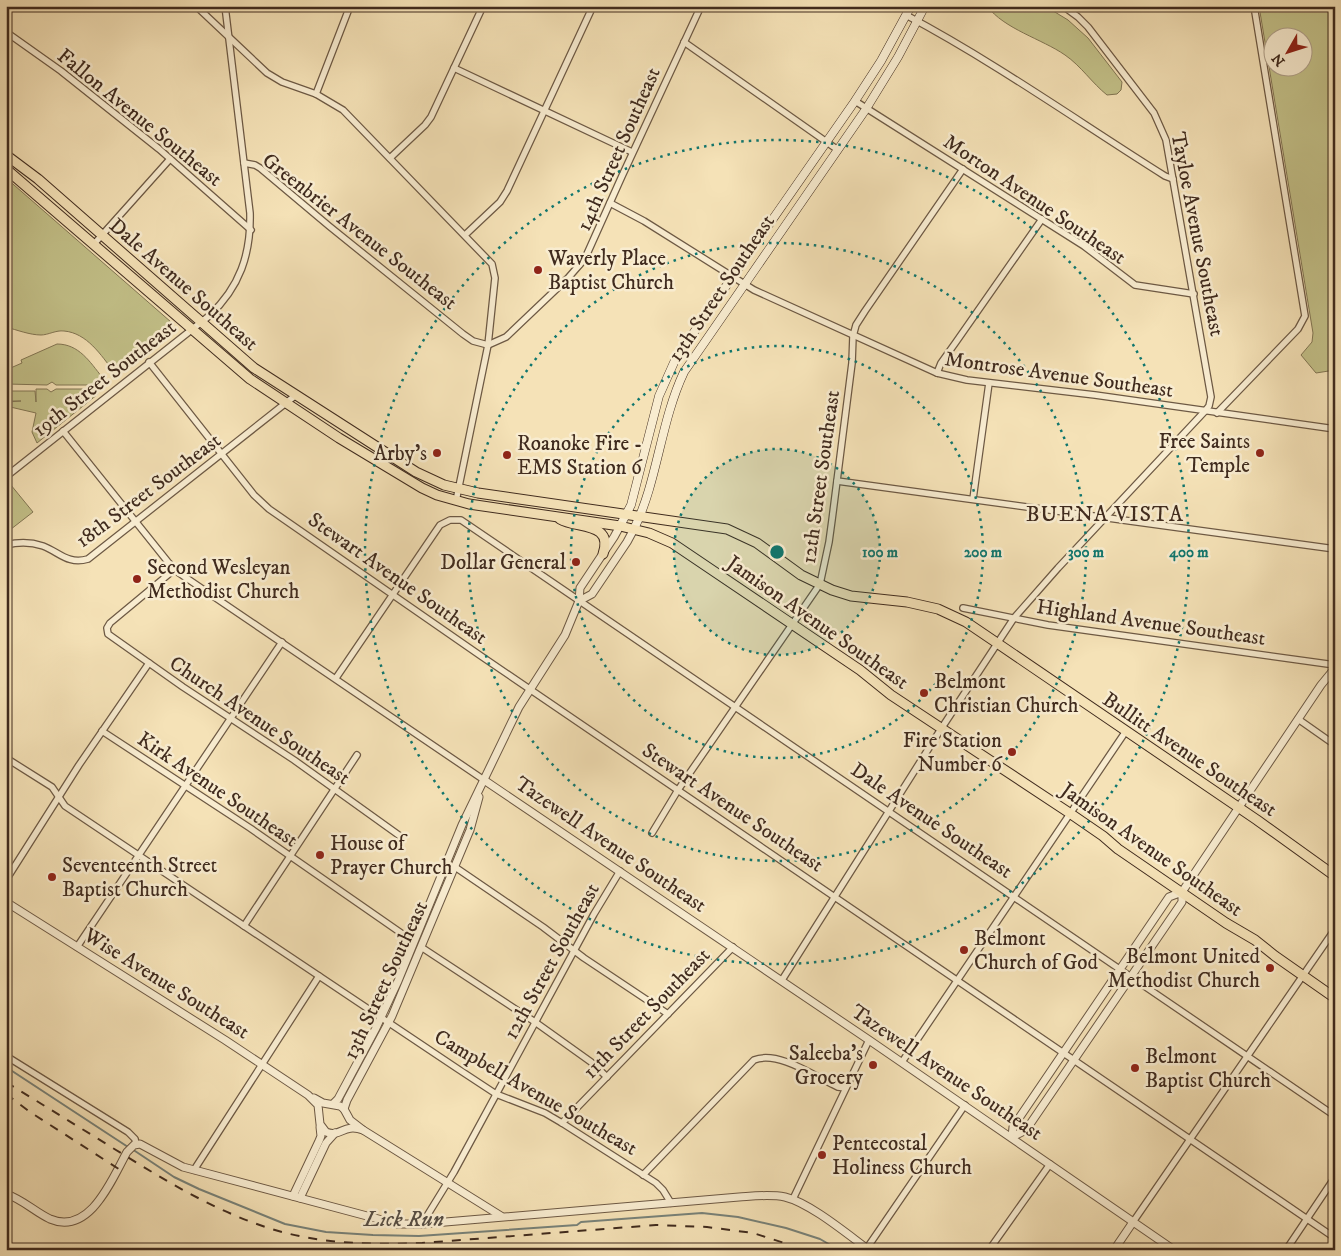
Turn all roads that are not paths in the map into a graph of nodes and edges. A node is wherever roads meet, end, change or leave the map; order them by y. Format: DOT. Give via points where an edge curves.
graph roads {
  1 [pos="196,6"];
  2 [pos="225,6"];
  3 [pos="350,6"];
  4 [pos="483,6"];
  5 [pos="593,6"];
  6 [pos="701,6"];
  7 [pos="910,6"];
  8 [pos="925,6"];
  9 [pos="1063,6"];
  10 [pos="1254,6"];
  11 [pos="906,16"];
  12 [pos="917,22"];
  13 [pos="6,32"];
  14 [pos="229,37"];
  15 [pos="684,42"];
  16 [pos="454,68"];
  17 [pos="316,94"];
  18 [pos="855,102"];
  19 [pos="866,109"];
  20 [pos="545,110"];
  21 [pos="827,142"];
  22 [pos="838,150"];
  23 [pos="632,152"];
  24 [pos="6,155"];
  25 [pos="390,158"];
  26 [pos="170,159"];
  27 [pos="244,163"];
  28 [pos="6,169"];
  29 [pos="963,169"];
  30 [pos="1173,179"];
  31 [pos="610,203"];
  32 [pos="1042,219"];
  33 [pos="251,230"];
  34 [pos="102,235"];
  35 [pos="465,235"];
  36 [pos="94,244"];
  37 [pos="732,277"];
  38 [pos="743,284"];
  39 [pos="1194,294"];
  40 [pos="201,322"];
  41 [pos="192,329"];
  42 [pos="854,336"];
  43 [pos="488,345"];
  44 [pos="149,362"];
  45 [pos="937,373"];
  46 [pos="990,383"];
  47 [pos="296,396"];
  48 [pos="286,404"];
  49 [pos="1204,411"];
  50 [pos="1217,413"];
  51 [pos="1335,429"];
  52 [pos="63,431"];
  53 [pos="339,438"];
  54 [pos="222,455"];
  55 [pos="8,475"];
  56 [pos="837,481"];
  57 [pos="458,489"];
  58 [pos="973,499"];
  59 [pos="456,501"];
  60 [pos="626,514"];
  61 [pos="555,516"];
  62 [pos="640,516"];
  63 [pos="1105,518"];
  64 [pos="136,522"];
  65 [pos="620,526"];
  66 [pos="634,529"];
  67 [pos="6,545"];
  68 [pos="1335,549"];
  69 [pos="603,554"];
  70 [pos="175,569"];
  71 [pos="820,584"];
  72 [pos="393,595"];
  73 [pos="579,602"];
  74 [pos="963,608"];
  75 [pos="1014,618"];
  76 [pos="792,624"];
  77 [pos="282,642"];
  78 [pos="998,643"];
  79 [pos="149,664"];
  80 [pos="1335,666"];
  81 [pos="336,678"];
  82 [pos="530,688"];
  83 [pos="735,707"];
  84 [pos="231,718"];
  85 [pos="1298,719"];
  86 [pos="941,729"];
  87 [pos="102,731"];
  88 [pos="1126,731"];
  89 [pos="1335,745"];
  90 [pos="357,755"];
  91 [pos="6,758"];
  92 [pos="484,780"];
  93 [pos="186,786"];
  94 [pos="335,790"];
  95 [pos="678,790"];
  96 [pos="59,796"];
  97 [pos="1238,808"];
  98 [pos="889,812"];
  99 [pos="1071,814"];
  100 [pos="652,833"];
  101 [pos="400,836"];
  102 [pos="140,856"];
  103 [pos="290,856"];
  104 [pos="455,867"];
  105 [pos="620,872"];
  106 [pos="1335,876"];
  107 [pos="6,880"];
  108 [pos="1182,892"];
  109 [pos="835,896"];
  110 [pos="1013,897"];
  111 [pos="6,902"];
  112 [pos="244,926"];
  113 [pos="1335,929"];
  114 [pos="414,942"];
  115 [pos="77,947"];
  116 [pos="421,947"];
  117 [pos="733,947"];
  118 [pos="574,951"];
  119 [pos="1120,970"];
  120 [pos="1303,975"];
  121 [pos="319,976"];
  122 [pos="1131,977"];
  123 [pos="782,980"];
  124 [pos="957,980"];
  125 [pos="1335,998"];
  126 [pos="668,1014"];
  127 [pos="381,1018"];
  128 [pos="535,1022"];
  129 [pos="388,1023"];
  130 [pos="869,1040"];
  131 [pos="1063,1053"];
  132 [pos="6,1056"];
  133 [pos="1247,1056"];
  134 [pos="1074,1060"];
  135 [pos="902,1062"];
  136 [pos="261,1065"];
  137 [pos="607,1077"];
  138 [pos="845,1088"];
  139 [pos="496,1094"];
  140 [pos="308,1095"];
  141 [pos="331,1104"];
  142 [pos="965,1106"];
  143 [pos="346,1112"];
  144 [pos="319,1115"];
  145 [pos="1335,1116"];
  146 [pos="562,1123"];
  147 [pos="320,1124"];
  148 [pos="343,1130"];
  149 [pos="362,1130"];
  150 [pos="335,1134"];
  151 [pos="1012,1137"];
  152 [pos="1190,1139"];
  153 [pos="136,1144"];
  154 [pos="1050,1164"];
  155 [pos="194,1170"];
  156 [pos="643,1175"];
  157 [pos="1335,1178"];
  158 [pos="447,1183"];
  159 [pos="6,1194"];
  160 [pos="297,1197"];
  161 [pos="793,1199"];
  162 [pos="671,1203"];
  163 [pos="501,1216"];
  164 [pos="1306,1219"];
  165 [pos="1133,1222"];
  166 [pos="422,1224"];
  167 [pos="1335,1238"];
  168 [pos="868,1249"];
  169 [pos="989,1250"];
  170 [pos="1114,1250"];
  171 [pos="1174,1250"];
  172 [pos="1286,1250"];
  1 -- 14 [label="street"];
  2 -- 14 [label="street, Greenbrier Avenue Southeast"];
  3 -- 17 [label="street"];
  4 -- 16 [label="street"];
  5 -- 20 [label="street"];
  6 -- 15 [label="street, 14th Street Southeast"];
  7 -- 11 [label="main road, 13th Street Southeast"];
  8 -- 12 [label="main road, 13th Street Southeast"];
  9 -- 30 [label="street, Tayloe Avenue Southeast" via="1088,27 1154,113 1166,140"];
  10 -- 50 [label="street" via="1305,316 1298,329"];
  11 -- 12 [label="street"];
  11 -- 18 [label="main road, 13th Street Southeast"];
  12 -- 19 [label="main road, 13th Street Southeast"];
  12 -- 30 [label="street"];
  13 -- 26 [label="street, Fallon Avenue Southeast" via="88,92"];
  14 -- 17 [label="street" via="274,78"];
  14 -- 27 [label="street, Greenbrier Avenue Southeast"];
  15 -- 21 [label="street"];
  15 -- 23 [label="street, 14th Street Southeast"];
  16 -- 20 [label="street"];
  16 -- 25 [label="street" via="428,122"];
  17 -- 25 [label="street" via="343,110"];
  18 -- 19 [label="street, Morton Avenue Southeast"];
  18 -- 21 [label="main road, 13th Street Southeast"];
  19 -- 22 [label="main road, 13th Street Southeast"];
  19 -- 29 [label="street, Morton Avenue Southeast"];
  20 -- 23 [label="street"];
  20 -- 35 [label="street" via="503,198"];
  21 -- 22 [label="street"];
  21 -- 37 [label="main road, 13th Street Southeast"];
  22 -- 38 [label="main road, 13th Street Southeast"];
  23 -- 31 [label="street, 14th Street Southeast"];
  24 -- 34 [label="main road, Dale Avenue Southeast"];
  25 -- 35 [label="street"];
  26 -- 33 [label="street, Fallon Avenue Southeast"];
  26 -- 34 [label="street"];
  27 -- 33 [label="street, 19th Street Southeast"];
  27 -- 43 [label="street, Greenbrier Avenue Southeast" via="260,168 473,341"];
  28 -- 36 [label="main road, Dale Avenue Southeast"];
  29 -- 32 [label="street, Morton Avenue Southeast"];
  29 -- 42 [label="street, 12th Street Southeast" via="865,311 856,325"];
  30 -- 39 [label="street, Tayloe Avenue Southeast"];
  31 -- 37 [label="street, Montrose Avenue Southeast"];
  31 -- 43 [label="street, 14th Street Southeast" via="582,262 513,331"];
  32 -- 39 [label="street, Morton Avenue Southeast" via="1135,285"];
  32 -- 45 [label="street"];
  33 -- 40 [label="street, 19th Street Southeast" via="246,258 231,292"];
  34 -- 36 [label="street"];
  34 -- 40 [label="main road, Dale Avenue Southeast"];
  35 -- 43 [label="street" via="488,259 494,271"];
  36 -- 41 [label="main road, Dale Avenue Southeast"];
  37 -- 38 [label="street, Montrose Avenue Southeast"];
  37 -- 60 [label="main road, 13th Street Southeast" via="687,341 665,380"];
  38 -- 42 [label="street, Montrose Avenue Southeast"];
  38 -- 62 [label="main road, 13th Street Southeast" via="674,392"];
  39 -- 49 [label="street, Tayloe Avenue Southeast" via="1211,398"];
  40 -- 41 [label="street, 19th Street Southeast"];
  40 -- 47 [label="main road, Dale Avenue Southeast" via="254,368"];
  41 -- 44 [label="street, 19th Street Southeast"];
  41 -- 48 [label="main road, Dale Avenue Southeast" via="250,379"];
  42 -- 45 [label="street, Montrose Avenue Southeast"];
  42 -- 56 [label="street, 12th Street Southeast"];
  43 -- 57 [label="street"];
  44 -- 52 [label="street, 19th Street Southeast"];
  44 -- 54 [label="street, Stewart Avenue Southeast"];
  45 -- 46 [label="street, Montrose Avenue Southeast"];
  46 -- 49 [label="street, Montrose Avenue Southeast"];
  46 -- 58 [label="street"];
  47 -- 48 [label="street, 18th Street Southeast"];
  47 -- 57 [label="main road, Dale Avenue Southeast" via="416,472"];
  48 -- 53 [label="main road, Dale Avenue Southeast"];
  48 -- 54 [label="street, 18th Street Southeast"];
  49 -- 50 [label="street, Montrose Avenue Southeast"];
  49 -- 63 [label="street"];
  50 -- 51 [label="street, Montrose Avenue Southeast"];
  52 -- 55 [label="street, 19th Street Southeast"];
  52 -- 64 [label="street, Tazewell Avenue Southeast"];
  53 -- 59 [label="main road, Jamison Avenue Southeast" via="422,488"];
  54 -- 64 [label="street, 18th Street Southeast"];
  54 -- 72 [label="street, Stewart Avenue Southeast" via="269,509"];
  56 -- 58 [label="street"];
  56 -- 71 [label="street, 12th Street Southeast"];
  57 -- 59 [label="street"];
  57 -- 60 [label="main road"];
  58 -- 63 [label="street"];
  59 -- 61 [label="main road, Jamison Avenue Southeast"];
  60 -- 62 [label="main road"];
  60 -- 65 [label="main road, 13th Street Southeast"];
  61 -- 65 [label="main road, Jamison Avenue Southeast"];
  61 -- 69 [label="main road" via="570,524 599,531 605,543"];
  62 -- 66 [label="main road, 13th Street Southeast"];
  62 -- 71 [label="main road, Bullitt Avenue Southeast" via="727,529 757,543 801,576"];
  63 -- 68 [label="street"];
  63 -- 75 [label="street"];
  64 -- 67 [label="street, 18th Street Southeast" via="81,561 64,558 44,546 24,542"];
  64 -- 70 [label="street, Tazewell Avenue Southeast"];
  65 -- 66 [label="main road, Jamison Avenue Southeast"];
  65 -- 69 [label="street, 13th Street Southeast"];
  66 -- 73 [label="street, 13th Street Southeast" via="592,594"];
  66 -- 76 [label="main road, Jamison Avenue Southeast" via="672,543"];
  69 -- 73 [label="street, 13th Street Southeast" via="580,588"];
  70 -- 77 [label="street, Tazewell Avenue Southeast"];
  70 -- 79 [label="street, Church Avenue Southeast" via="107,628 108,634"];
  71 -- 76 [label="street, 12th Street Southeast"];
  71 -- 78 [label="main road, Bullitt Avenue Southeast" via="851,596 938,609"];
  72 -- 73 [label="street, Dale Avenue Southeast" via="440,525 456,519"];
  72 -- 81 [label="street, Dale Avenue Southeast"];
  72 -- 82 [label="street, Stewart Avenue Southeast"];
  73 -- 82 [label="street, 13th Street Southeast" via="565,635"];
  73 -- 83 [label="street, Dale Avenue Southeast"];
  74 -- 75 [label="street, Highland Avenue Southeast"];
  75 -- 78 [label="street"];
  75 -- 80 [label="street, Highland Avenue Southeast"];
  76 -- 83 [label="street, 12th Street Southeast"];
  76 -- 86 [label="main road, Jamison Avenue Southeast"];
  77 -- 81 [label="street, Tazewell Avenue Southeast"];
  77 -- 84 [label="street"];
  78 -- 86 [label="street"];
  78 -- 88 [label="main road, Bullitt Avenue Southeast"];
  79 -- 84 [label="street, Church Avenue Southeast"];
  79 -- 87 [label="street"];
  80 -- 85 [label="street"];
  81 -- 92 [label="street, Tazewell Avenue Southeast"];
  82 -- 92 [label="street, 13th Street Southeast"];
  82 -- 95 [label="street, Stewart Avenue Southeast"];
  83 -- 95 [label="street, 12th Street Southeast"];
  83 -- 98 [label="street, Dale Avenue Southeast"];
  84 -- 93 [label="street"];
  84 -- 94 [label="street, Church Avenue Southeast"];
  85 -- 89 [label="street"];
  85 -- 97 [label="street"];
  86 -- 98 [label="street"];
  86 -- 99 [label="main road, Jamison Avenue Southeast"];
  87 -- 93 [label="street, Kirk Avenue Southeast"];
  87 -- 96 [label="street"];
  88 -- 97 [label="main road, Bullitt Avenue Southeast"];
  88 -- 99 [label="street"];
  90 -- 94 [label="street"];
  91 -- 96 [label="street, Campbell Avenue Southeast" via="52,787"];
  92 -- 104 [label="street, 13th Street Southeast" via="470,830"];
  92 -- 105 [label="street, Tazewell Avenue Southeast"];
  92 -- 114 [label="street, 13th Street Southeast"];
  93 -- 102 [label="street"];
  93 -- 103 [label="street, Kirk Avenue Southeast"];
  94 -- 101 [label="street, Church Avenue Southeast"];
  94 -- 103 [label="street"];
  95 -- 100 [label="street, 12th Street Southeast"];
  95 -- 109 [label="street, Stewart Avenue Southeast"];
  96 -- 102 [label="street, Campbell Avenue Southeast" via="65,806"];
  96 -- 107 [label="street"];
  97 -- 106 [label="main road, Bullitt Avenue Southeast"];
  97 -- 108 [label="street"];
  98 -- 109 [label="street"];
  98 -- 110 [label="street, Dale Avenue Southeast"];
  99 -- 108 [label="main road, Jamison Avenue Southeast"];
  99 -- 110 [label="street"];
  102 -- 112 [label="street, Campbell Avenue Southeast"];
  102 -- 115 [label="street"];
  103 -- 112 [label="street"];
  103 -- 114 [label="street, Kirk Avenue Southeast"];
  104 -- 116 [label="street, 13th Street Southeast"];
  104 -- 118 [label="street"];
  105 -- 117 [label="street, Tazewell Avenue Southeast"];
  105 -- 118 [label="street, 12th Street Southeast"];
  108 -- 119 [label="street" via="1169,897"];
  108 -- 120 [label="main road, Jamison Avenue Southeast"];
  108 -- 122 [label="street" via="1182,902"];
  109 -- 123 [label="street"];
  109 -- 124 [label="street, Stewart Avenue Southeast"];
  110 -- 119 [label="street, Dale Avenue Southeast"];
  110 -- 124 [label="street"];
  111 -- 115 [label="street, Wise Avenue Southeast"];
  112 -- 121 [label="street, Campbell Avenue Southeast"];
  113 -- 120 [label="street"];
  114 -- 127 [label="street, 13th Street Southeast"];
  115 -- 136 [label="street, Wise Avenue Southeast"];
  116 -- 128 [label="street"];
  116 -- 129 [label="street, 13th Street Southeast"];
  117 -- 123 [label="street, Tazewell Avenue Southeast"];
  117 -- 126 [label="street, 11th Street Southeast"];
  118 -- 126 [label="street"];
  118 -- 128 [label="street, 12th Street Southeast"];
  119 -- 122 [label="street, Dale Avenue Southeast"];
  119 -- 131 [label="street"];
  120 -- 125 [label="main road, Jamison Avenue Southeast"];
  120 -- 133 [label="street"];
  121 -- 127 [label="street, Campbell Avenue Southeast"];
  121 -- 136 [label="street"];
  122 -- 133 [label="street, Dale Avenue Southeast"];
  122 -- 134 [label="street"];
  123 -- 130 [label="street, Tazewell Avenue Southeast"];
  124 -- 131 [label="street, Stewart Avenue Southeast"];
  124 -- 135 [label="street"];
  126 -- 137 [label="street, 11th Street Southeast"];
  127 -- 129 [label="street, Campbell Avenue Southeast"];
  127 -- 141 [label="street, 13th Street Southeast" via="338,1099"];
  128 -- 137 [label="street"];
  128 -- 139 [label="street, 12th Street Southeast"];
  129 -- 139 [label="street, Campbell Avenue Southeast"];
  129 -- 143 [label="street, 13th Street Southeast" via="347,1100"];
  130 -- 135 [label="street, Tazewell Avenue Southeast"];
  130 -- 138 [label="street"];
  131 -- 134 [label="street, Stewart Avenue Southeast"];
  131 -- 151 [label="street" via="1013,1127"];
  132 -- 153 [label="street" via="128,1132"];
  133 -- 145 [label="street, Dale Avenue Southeast"];
  133 -- 152 [label="street"];
  134 -- 151 [label="street" via="1025,1131"];
  134 -- 152 [label="street, Stewart Avenue Southeast"];
  135 -- 142 [label="street, Tazewell Avenue Southeast"];
  136 -- 140 [label="street, Wise Avenue Southeast"];
  136 -- 155 [label="street"];
  137 -- 146 [label="street, 11th Street Southeast"];
  138 -- 156 [label="street" via="838,1088 774,1058 754,1060"];
  138 -- 161 [label="street"];
  139 -- 146 [label="street, Campbell Avenue Southeast"];
  139 -- 158 [label="street, 12th Street Southeast"];
  140 -- 141 [label="street, Wise Avenue Southeast"];
  140 -- 144 [label="street, Wise Avenue Southeast" via="318,1105"];
  141 -- 143 [label="street, Wise Avenue Southeast"];
  141 -- 144 [label="street" via="320,1110"];
  142 -- 151 [label="street, Tazewell Avenue Southeast"];
  142 -- 168 [label="street"];
  143 -- 148 [label="street" via="348,1123"];
  143 -- 149 [label="street, Wise Avenue Southeast"];
  144 -- 147 [label="street, Wise Avenue Southeast"];
  146 -- 156 [label="street, Campbell Avenue Southeast"];
  147 -- 150 [label="street" via="326,1132"];
  147 -- 160 [label="street" via="319,1141"];
  148 -- 149 [label="street" via="352,1127"];
  148 -- 150 [label="street"];
  149 -- 158 [label="street, Wise Avenue Southeast"];
  150 -- 160 [label="street" via="326,1142"];
  151 -- 154 [label="street, Tazewell Avenue Southeast"];
  152 -- 164 [label="street, Stewart Avenue Southeast"];
  152 -- 165 [label="street"];
  153 -- 155 [label="street"];
  153 -- 159 [label="street" via="127,1152 96,1206 78,1220 51,1219"];
  154 -- 165 [label="street, Tazewell Avenue Southeast"];
  154 -- 169 [label="street"];
  155 -- 160 [label="street"];
  156 -- 162 [label="street, Campbell Avenue Southeast" via="663,1190"];
  157 -- 164 [label="street"];
  158 -- 163 [label="street, Wise Avenue Southeast"];
  158 -- 166 [label="street, 12th Street Southeast"];
  160 -- 166 [label="street" via="390,1222"];
  161 -- 162 [label="street" via="773,1196"];
  161 -- 168 [label="street"];
  162 -- 163 [label="street"];
  163 -- 166 [label="street"];
  164 -- 167 [label="street, Stewart Avenue Southeast"];
  164 -- 172 [label="street"];
  165 -- 170 [label="street"];
  165 -- 171 [label="street, Tazewell Avenue Southeast"];
}
